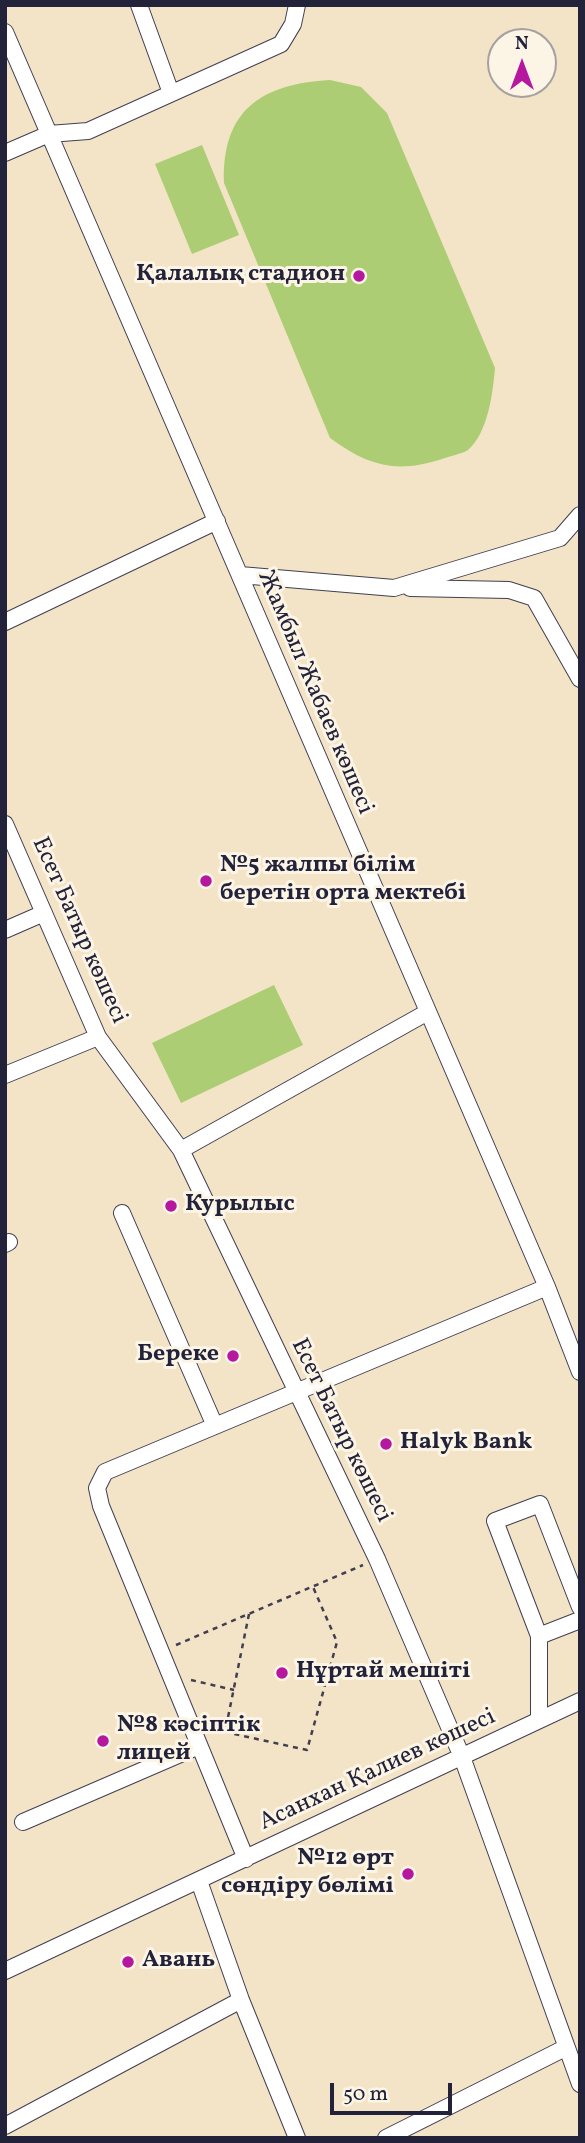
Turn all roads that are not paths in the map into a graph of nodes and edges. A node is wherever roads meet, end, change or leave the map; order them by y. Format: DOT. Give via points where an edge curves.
graph roads {
  1 [pos="139,5"];
  2 [pos="297,5"];
  3 [pos="5,32"];
  4 [pos="171,93"];
  5 [pos="49,134"];
  6 [pos="5,153"];
  7 [pos="580,515"];
  8 [pos="216,521"];
  9 [pos="240,575"];
  10 [pos="394,588"];
  11 [pos="5,622"];
  12 [pos="580,679"];
  13 [pos="5,824"];
  14 [pos="44,913"];
  15 [pos="5,930"];
  16 [pos="426,1013"];
  17 [pos="98,1037"];
  18 [pos="5,1075"];
  19 [pos="181,1150"];
  20 [pos="122,1213"];
  21 [pos="547,1287"];
  22 [pos="580,1372"];
  23 [pos="296,1392"];
  24 [pos="215,1426"];
  25 [pos="580,1607"];
  26 [pos="580,1620"];
  27 [pos="539,1636"];
  28 [pos="580,1701"];
  29 [pos="539,1720"];
  30 [pos="198,1746"];
  31 [pos="462,1757"];
  32 [pos="23,1822"];
  33 [pos="246,1859"];
  34 [pos="199,1881"];
  35 [pos="5,1971"];
  36 [pos="241,2000"];
  37 [pos="565,2048"];
  38 [pos="580,2084"];
  39 [pos="5,2126"];
  40 [pos="392,2136"];
  41 [pos="297,2138"];
  1 -- 4 [label="street"];
  2 -- 4 [label="street" via="293,24 281,44"];
  3 -- 5 [label="street, Жамбыл Жабаев көшесі"];
  4 -- 5 [label="street" via="88,131"];
  5 -- 6 [label="street"];
  5 -- 8 [label="street, Жамбыл Жабаев көшесі"];
  7 -- 10 [label="street" via="560,538"];
  8 -- 9 [label="street, Жамбыл Жабаев көшесі"];
  8 -- 11 [label="street"];
  9 -- 10 [label="street"];
  9 -- 16 [label="street, Жамбыл Жабаев көшесі"];
  10 -- 12 [label="street" via="509,590 534,597"];
  13 -- 14 [label="street, Есет Батыр көшесі"];
  14 -- 15 [label="street"];
  14 -- 17 [label="street, Есет Батыр көшесі"];
  16 -- 19 [label="street"];
  16 -- 21 [label="street, Жамбыл Жабаев көшесі"];
  17 -- 18 [label="street"];
  17 -- 19 [label="street, Есет Батыр көшесі"];
  19 -- 23 [label="street, Есет Батыр көшесі"];
  20 -- 24 [label="street"];
  21 -- 22 [label="street, Жамбыл Жабаев көшесі"];
  21 -- 23 [label="street"];
  23 -- 24 [label="street"];
  23 -- 31 [label="street, Есет Батыр көшесі" via="377,1559"];
  24 -- 30 [label="street" via="105,1472 97,1488"];
  25 -- 27 [label="street" via="540,1504 495,1521"];
  26 -- 27 [label="street"];
  27 -- 29 [label="street"];
  28 -- 29 [label="street, Асанхан Қалиев көшесі"];
  29 -- 31 [label="street, Асанхан Қалиев көшесі"];
  30 -- 32 [label="street"];
  30 -- 33 [label="street"];
  31 -- 33 [label="street, Асанхан Қалиев көшесі"];
  31 -- 37 [label="street, Есет Батыр көшесі"];
  33 -- 34 [label="street, Асанхан Қалиев көшесі"];
  34 -- 35 [label="street, Асанхан Қалиев көшесі"];
  34 -- 36 [label="street"];
  36 -- 39 [label="street"];
  36 -- 41 [label="street"];
  37 -- 38 [label="street, Есет Батыр көшесі"];
  37 -- 40 [label="street"];
}
